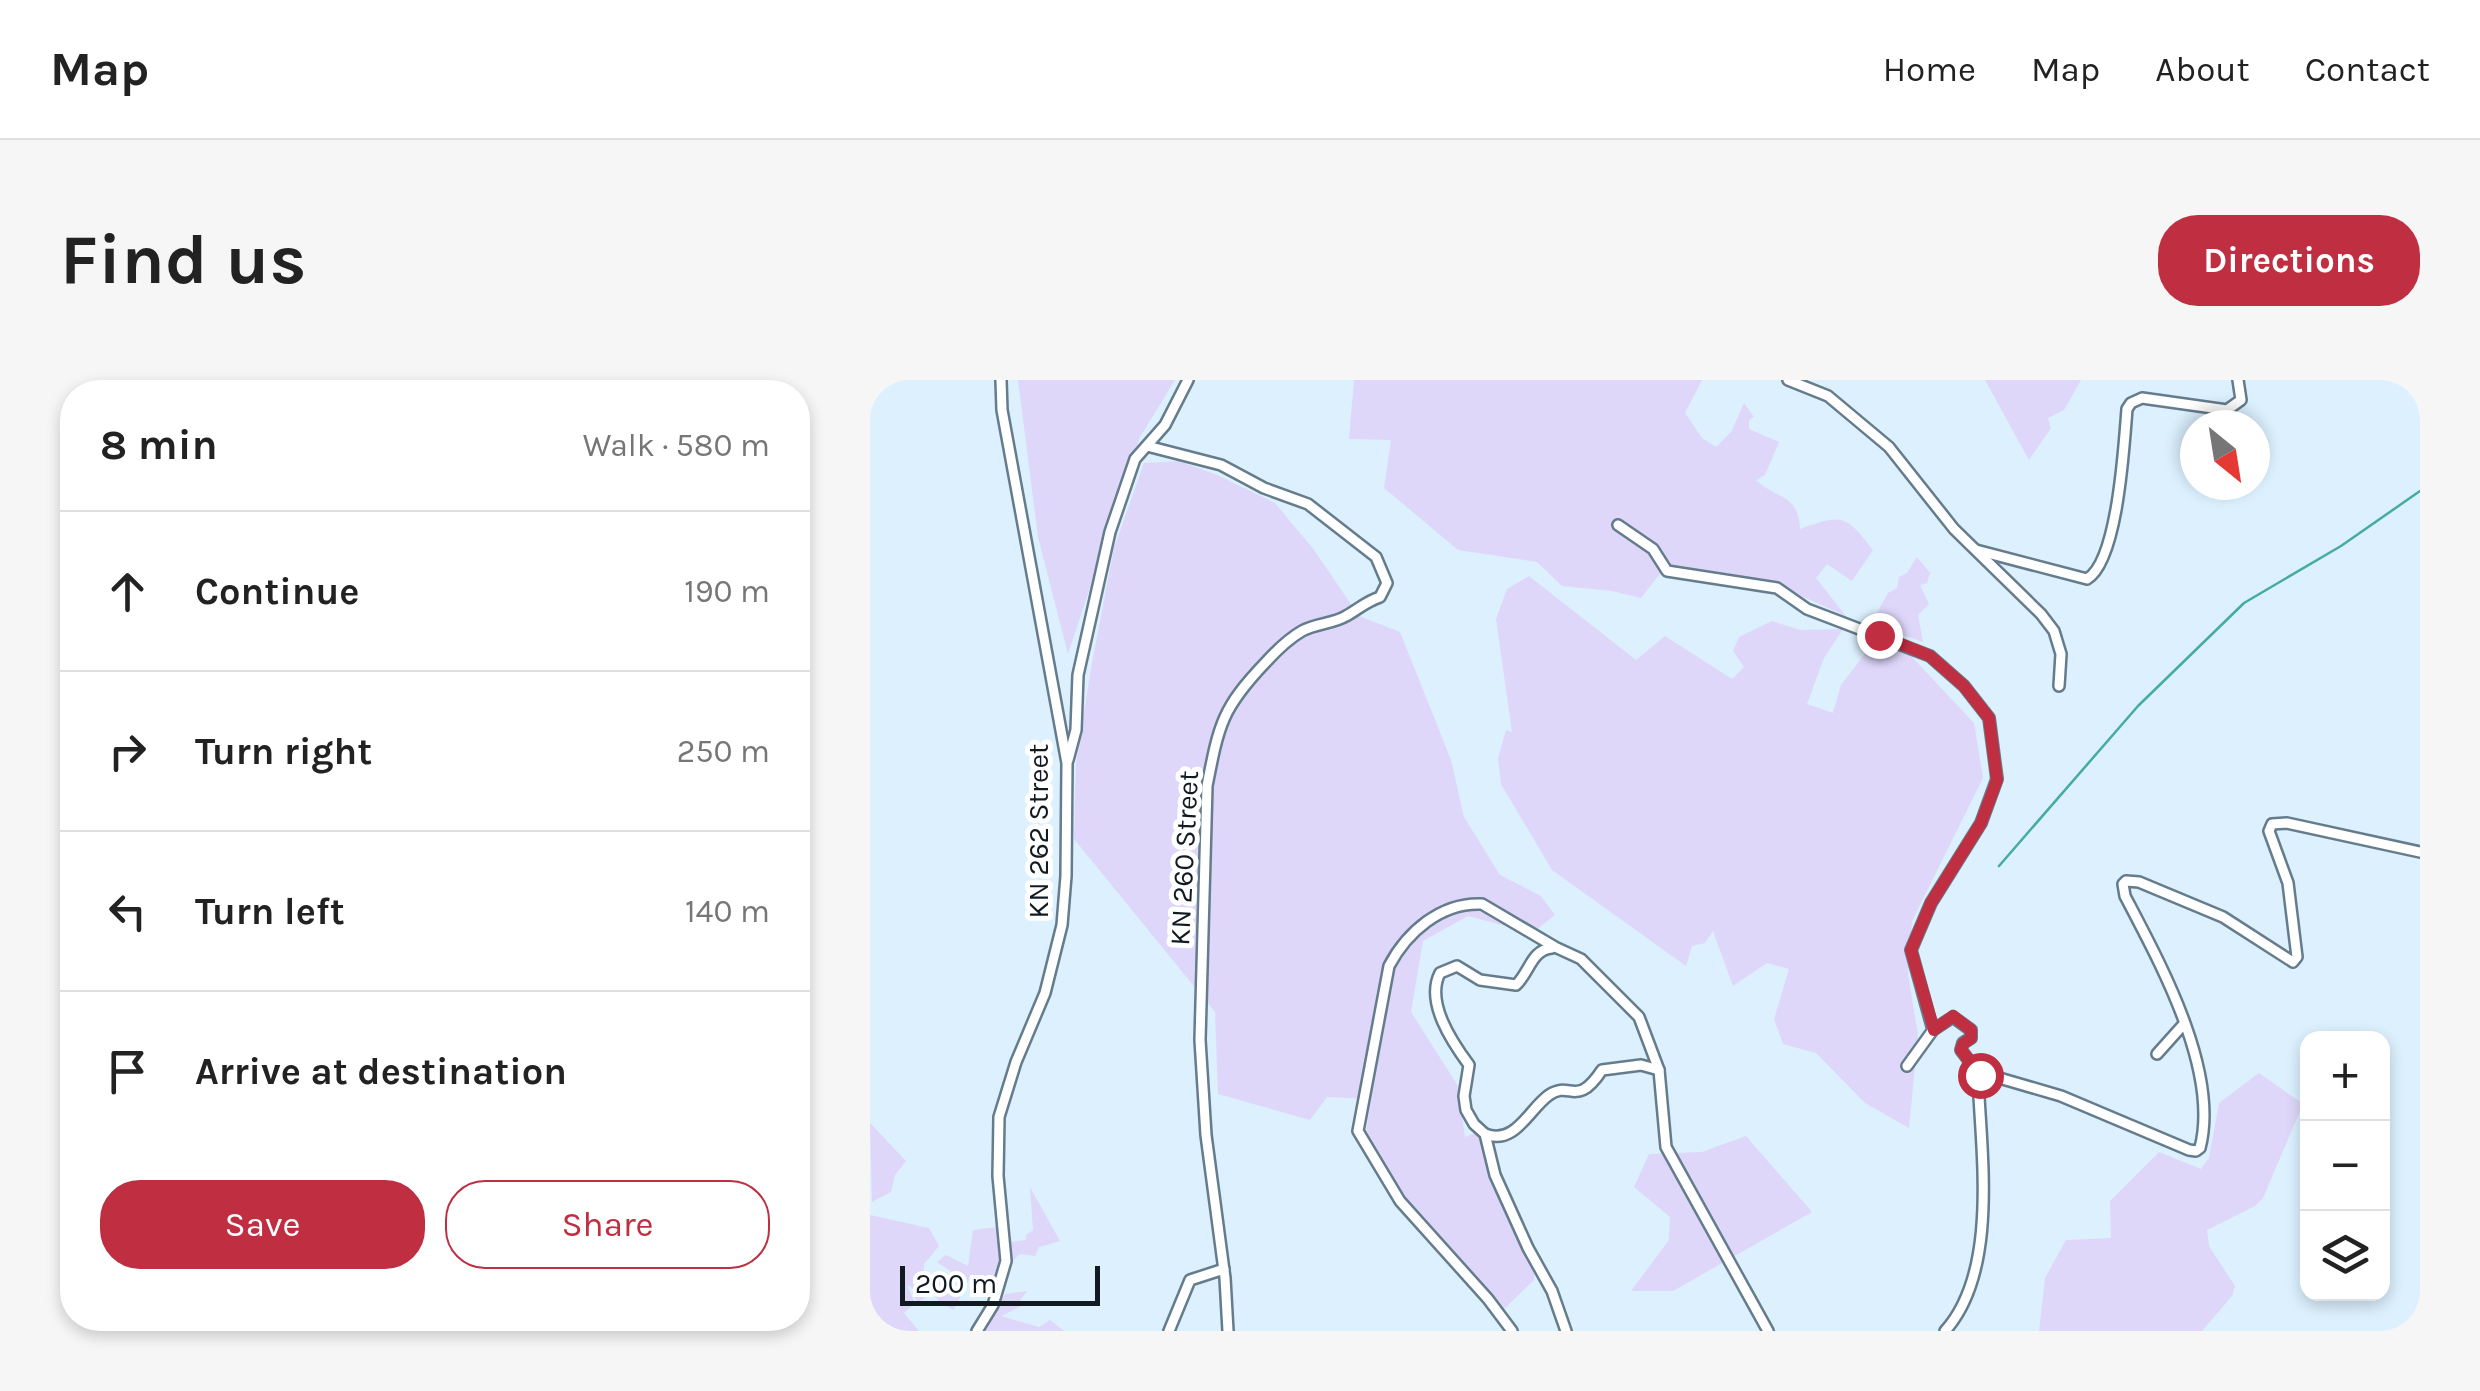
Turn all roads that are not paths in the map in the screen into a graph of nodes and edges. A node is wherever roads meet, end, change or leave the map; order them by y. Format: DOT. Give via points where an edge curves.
graph roads {
  1 [pos="1002,380"];
  2 [pos="1188,380"];
  3 [pos="1788,380"];
  4 [pos="2238,380"];
  5 [pos="1147,446"];
  6 [pos="1618,526"];
  7 [pos="1976,550"];
  8 [pos="2058,686"];
  9 [pos="1067,762"];
  10 [pos="2420,852"];
  11 [pos="1555,948"];
  12 [pos="2183,1025"];
  13 [pos="1934,1030"];
  14 [pos="2157,1054"];
  15 [pos="1906,1066"];
  16 [pos="1658,1070"];
  17 [pos="1980,1075"];
  18 [pos="1485,1134"];
  19 [pos="1224,1270"];
  20 [pos="978,1331"];
  21 [pos="1169,1331"];
  22 [pos="1228,1331"];
  23 [pos="1512,1331"];
  24 [pos="1566,1331"];
  25 [pos="1768,1331"];
  26 [pos="1945,1331"];
  1 -- 9 [label="street, KN 262 Street" via="1002,410"];
  2 -- 5 [label="street"];
  3 -- 7 [label="street" via="1828,396 1889,447"];
  4 -- 7 [label="street" via="2240,400 2231,409 2142,398 2131,403 2111,530 2095,575 2088,579"];
  5 -- 9 [label="street" via="1131,468 1110,532 1078,675"];
  5 -- 19 [label="street, KN 260 Street" via="1211,461 1308,504 1376,557 1387,583 1380,597 1280,647 1229,704 1215,746 1207,786 1200,1040"];
  6 -- 13 [label="street" via="1652,549 1667,572 1777,588 1807,609 1930,656 1989,718 1997,780 1981,823 1931,903 1911,950"];
  7 -- 8 [label="street" via="2054,631 2061,654"];
  9 -- 20 [label="street, KN 262 Street" via="1062,925 1000,1118 1006,1261"];
  10 -- 12 [label="street" via="2272,824 2288,883 2293,962 2223,917 2126,881 2122,888"];
  11 -- 16 [label="street" via="1581,958 1640,1017"];
  11 -- 18 [label="street" via="1542,949 1516,985 1480,980 1457,966 1434,982 1444,1024 1469,1065 1466,1110"];
  11 -- 23 [label="street" via="1482,904 1468,903 1446,909 1400,946 1388,966 1358,1131 1400,1202"];
  12 -- 14 [label="street"];
  12 -- 17 [label="street" via="2201,1086 2202,1140 2196,1151 2061,1096"];
  13 -- 15 [label="street"];
  13 -- 17 [label="street" via="1953,1016 1971,1030 1961,1050"];
  16 -- 18 [label="street" via="1602,1070 1589,1089 1551,1094 1506,1135"];
  16 -- 25 [label="street" via="1666,1146"];
  17 -- 26 [label="street" via="1979,1247 1963,1302"];
  18 -- 24 [label="street" via="1494,1175"];
  19 -- 21 [label="street" via="1190,1280"];
  19 -- 22 [label="street, KN 260 Street"];
}
